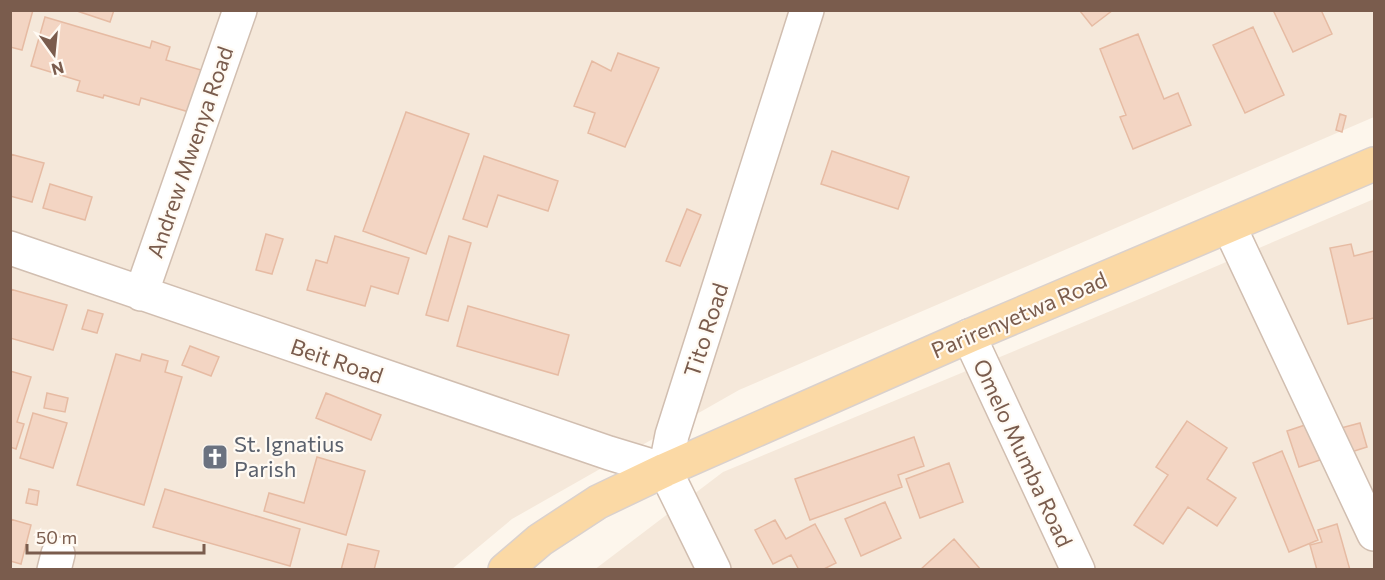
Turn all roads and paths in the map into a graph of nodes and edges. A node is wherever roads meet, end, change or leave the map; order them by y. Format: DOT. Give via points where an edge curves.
graph roads {
  1 [pos="240,10"];
  2 [pos="807,10"];
  3 [pos="1374,164"];
  4 [pos="1229,226"];
  5 [pos="10,248"];
  6 [pos="141,294"];
  7 [pos="969,336"];
  8 [pos="665,470"];
  9 [pos="1374,534"];
  10 [pos="505,570"];
  11 [pos="714,570"];
  12 [pos="1078,570"];
  1 -- 6 [label="street, Andrew Mwenya Road"];
  2 -- 8 [label="street, Tito Road" via="676,424"];
  3 -- 4 [label="main road, Parirenyetwa Road"];
  4 -- 7 [label="main road, Parirenyetwa Road"];
  4 -- 9 [label="street"];
  5 -- 6 [label="street, Beit Road"];
  6 -- 8 [label="street, Beit Road"];
  7 -- 8 [label="main road, Parirenyetwa Road"];
  7 -- 12 [label="street, Omelo Mumba Road"];
  8 -- 10 [label="main road" via="598,502 540,540"];
  8 -- 11 [label="street"];
}
